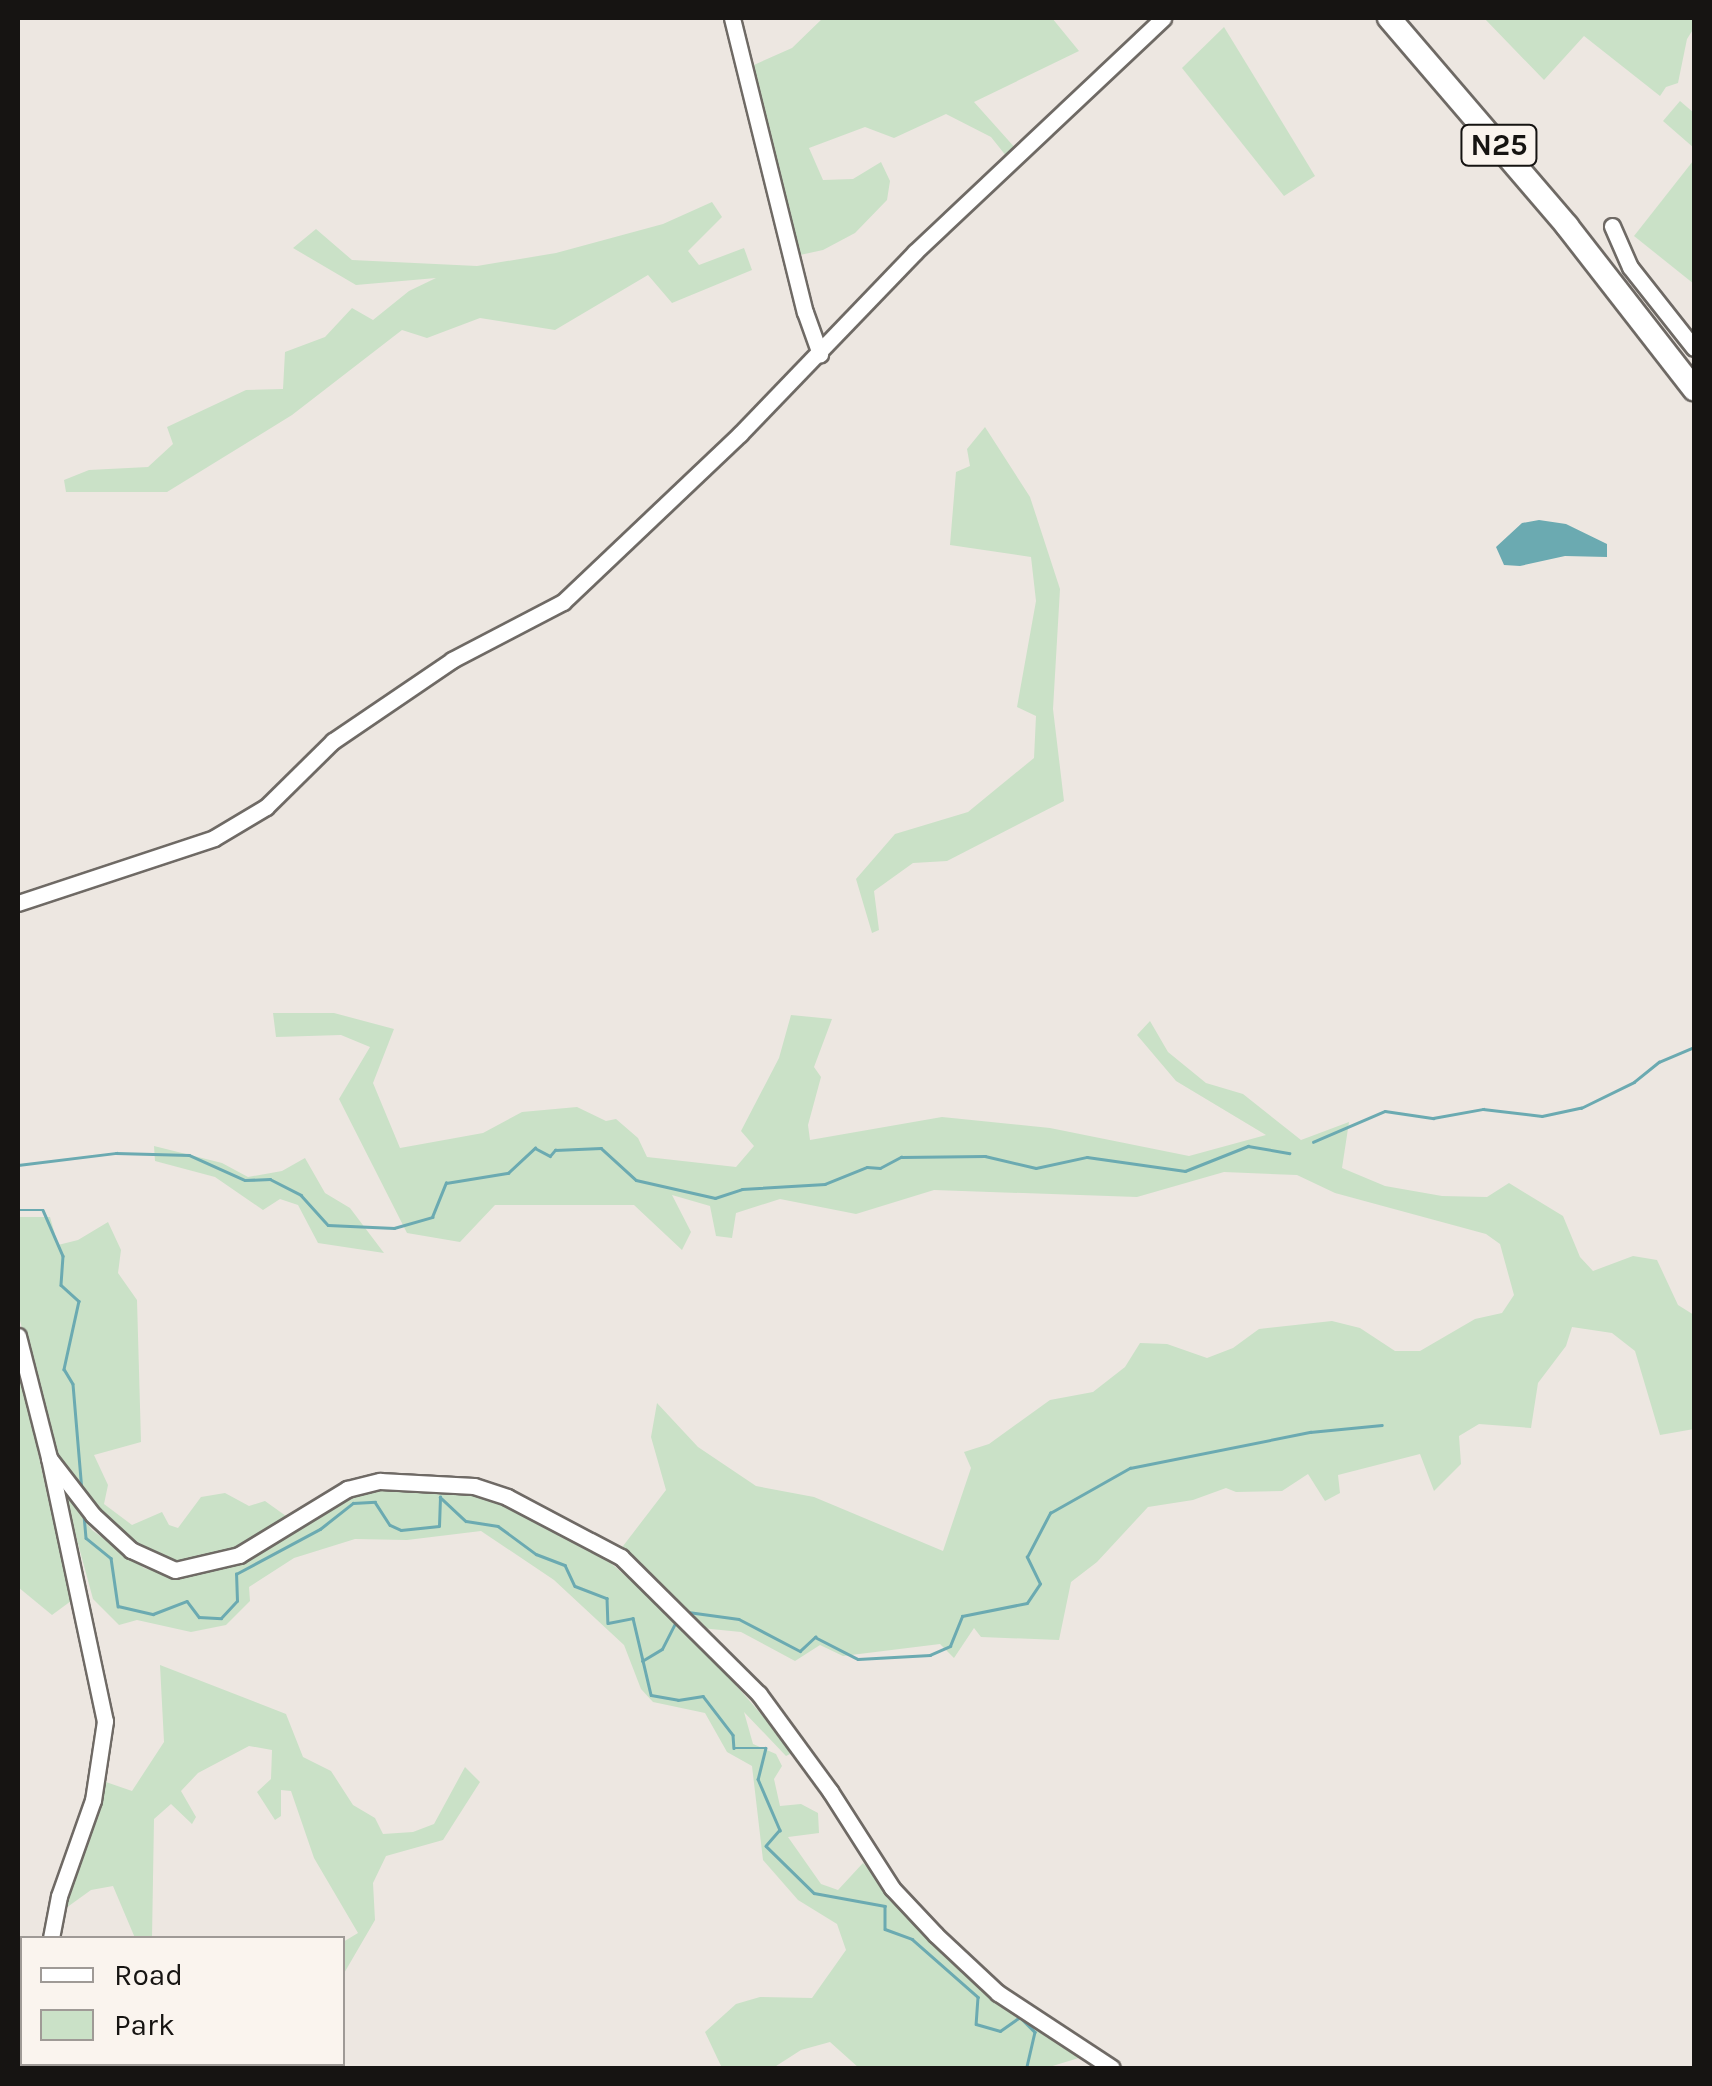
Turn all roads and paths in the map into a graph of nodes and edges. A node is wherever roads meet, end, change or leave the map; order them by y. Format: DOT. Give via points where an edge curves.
graph roads {
  1 [pos="732,18"];
  2 [pos="1163,18"];
  3 [pos="1389,18"];
  4 [pos="1612,226"];
  5 [pos="1694,348"];
  6 [pos="820,354"];
  7 [pos="1694,388"];
  8 [pos="18,903"];
  9 [pos="18,1336"];
  10 [pos="49,1458"];
  11 [pos="51,1936"];
  12 [pos="1112,2068"];
  1 -- 6 [label="street"];
  2 -- 6 [label="street" via="904,263"];
  3 -- 7 [label="highway, N25"];
  4 -- 5 [label="street" via="1630,266"];
  6 -- 8 [label="street" via="563,602 452,660 334,740 266,807 214,838"];
  9 -- 10 [label="street"];
  10 -- 11 [label="street" via="104,1721 93,1800"];
  10 -- 12 [label="street" via="92,1515 131,1550 176,1570 240,1555 348,1489 380,1481 458,1483 508,1497 621,1557 768,1706 903,1900 998,1993"];
}
